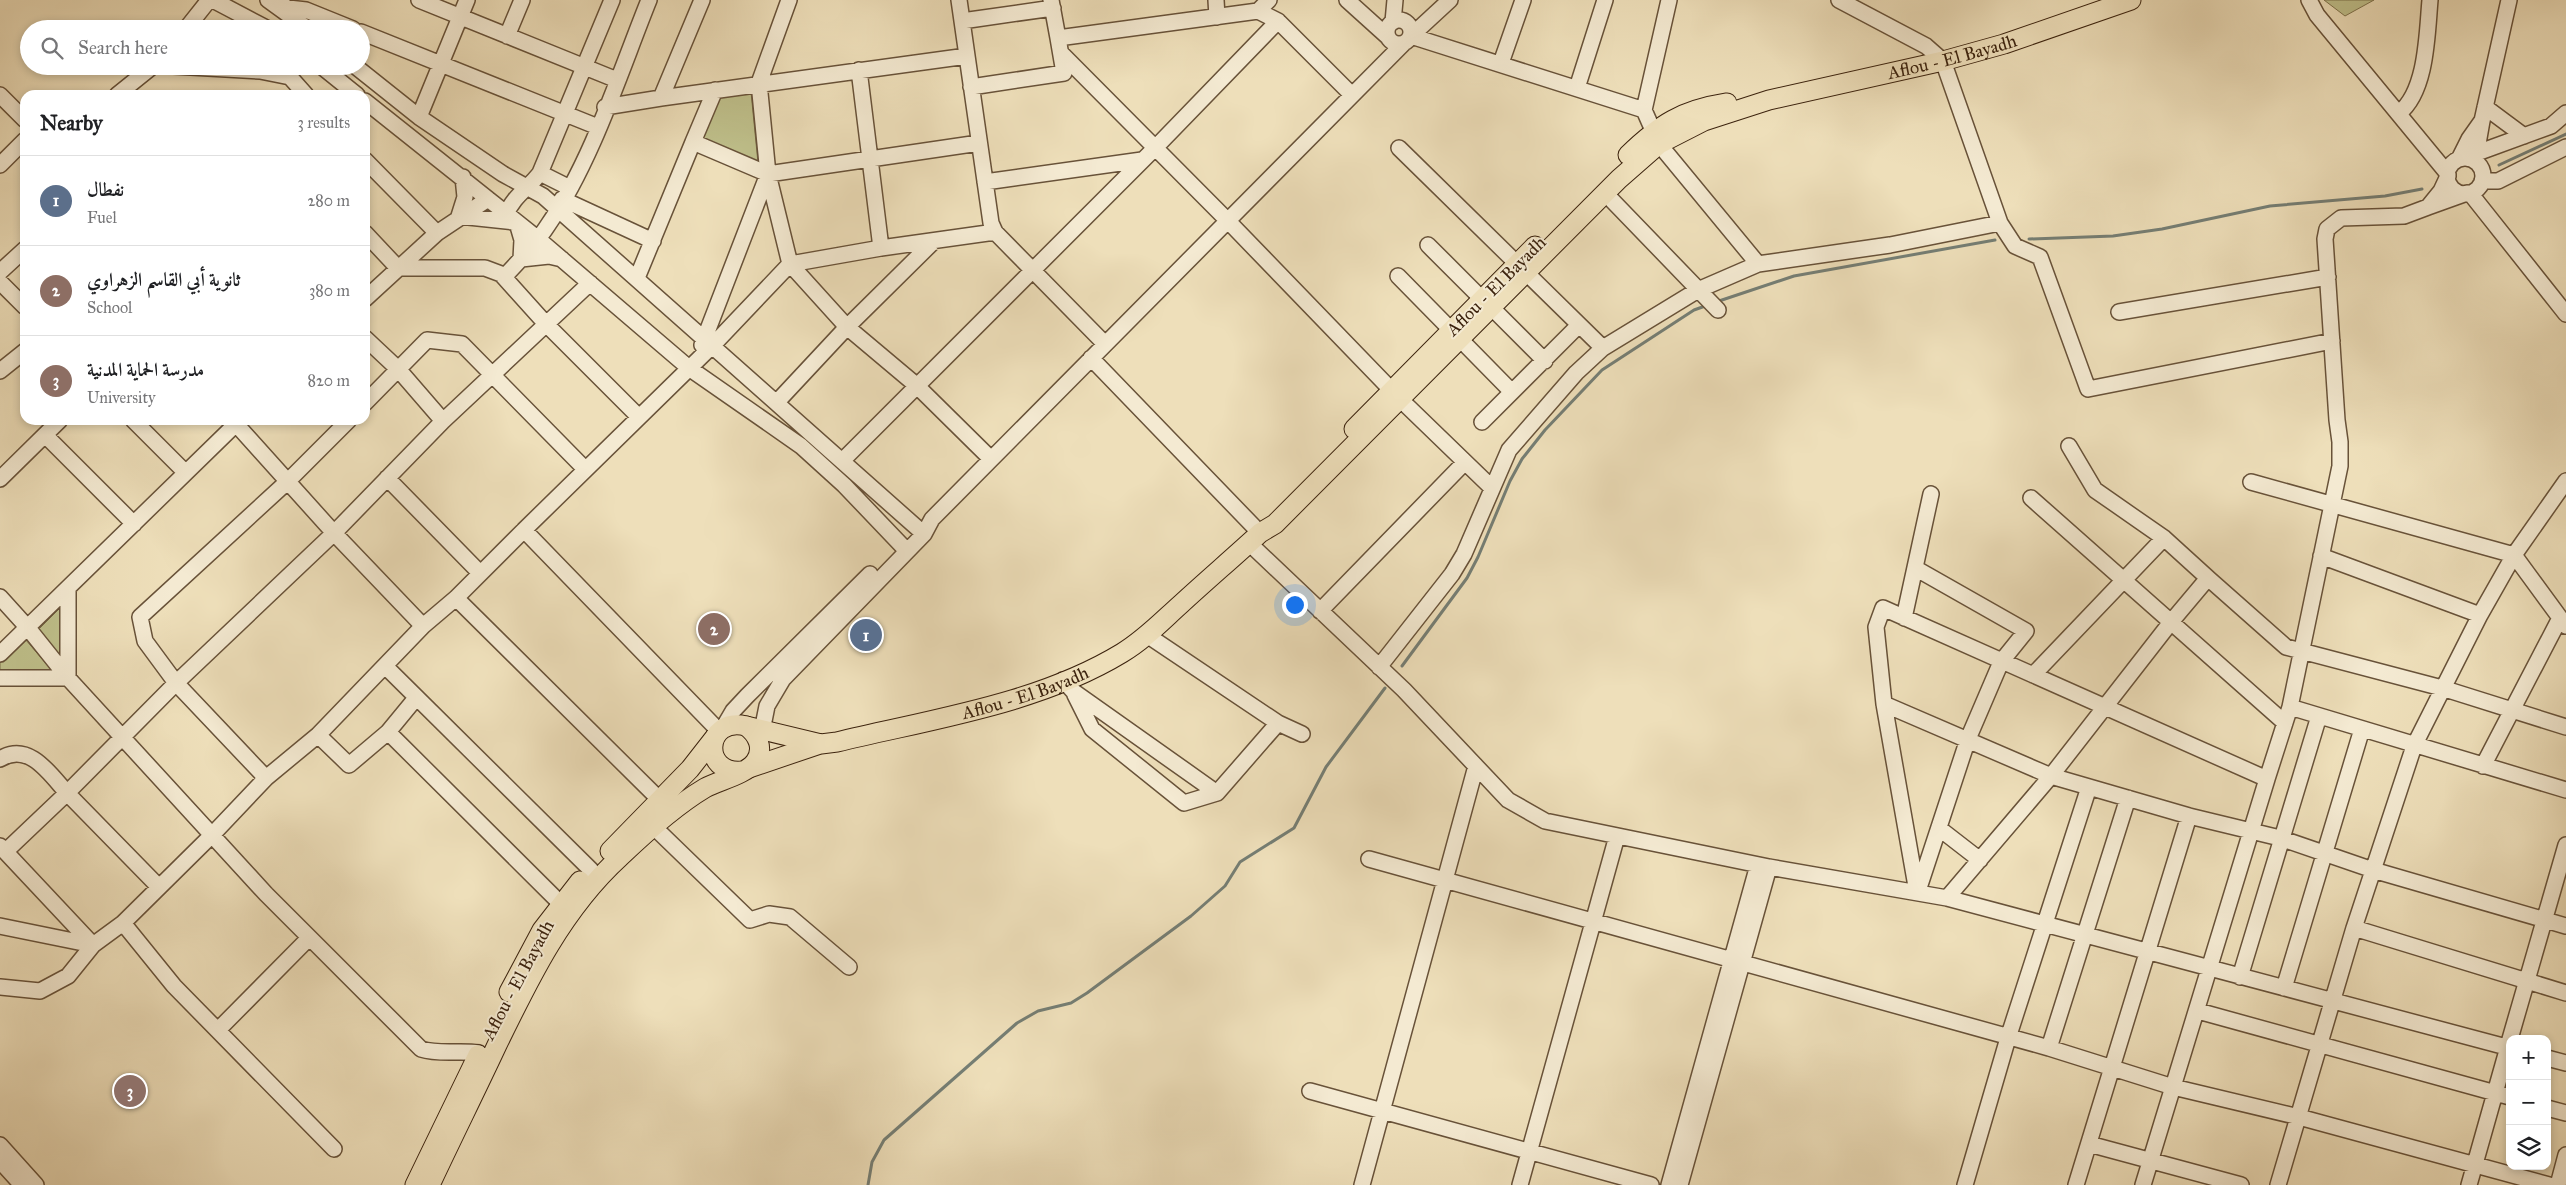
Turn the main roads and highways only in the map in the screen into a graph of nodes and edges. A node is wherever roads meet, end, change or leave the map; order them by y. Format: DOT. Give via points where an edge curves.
graph roads {
  1 [pos="2126,1"];
  2 [pos="1656,137"];
  3 [pos="1521,269"];
  4 [pos="720,731"];
  5 [pos="756,734"];
  6 [pos="821,744"];
  7 [pos="746,769"];
  8 [pos="666,806"];
  9 [pos="415,1185"];
  10 [pos="430,1185"];
  1 -- 2 [label="main road, Aflou - El Bayadh" via="1943,61 1769,100"];
  2 -- 3 [label="main road, Aflou - El Bayadh"];
  2 -- 3 [label="main road, Aflou - El Bayadh" via="1638,161"];
  3 -- 6 [label="main road, Aflou - El Bayadh" via="1275,524 1254,538 1123,652 1068,686"];
  4 -- 5 [label="main road" via="738,724"];
  4 -- 7 [label="main road" via="712,748 716,762 728,770"];
  4 -- 8 [label="main road, Aflou - El Bayadh"];
  5 -- 6 [label="main road, Aflou - El Bayadh"];
  5 -- 7 [label="main road" via="757,758"];
  6 -- 7 [label="main road, Aflou - El Bayadh"];
  7 -- 8 [label="main road, Aflou - El Bayadh"];
  8 -- 9 [label="main road, Aflou - El Bayadh" via="591,870 561,904 529,952"];
  8 -- 10 [label="main road, Aflou - El Bayadh" via="654,827 592,886 547,947"];
}
